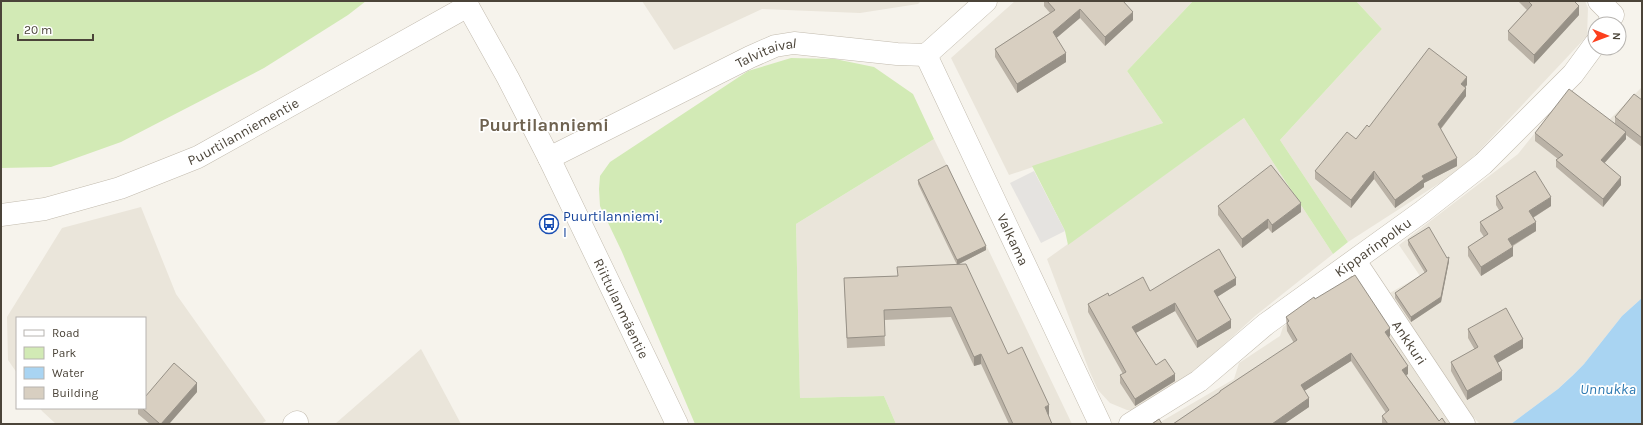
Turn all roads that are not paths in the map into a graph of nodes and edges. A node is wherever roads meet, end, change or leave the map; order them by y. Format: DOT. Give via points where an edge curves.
graph roads {
  1 [pos="986,1"];
  2 [pos="467,3"];
  3 [pos="926,55"];
  4 [pos="1587,55"];
  5 [pos="549,158"];
  6 [pos="1,215"];
  7 [pos="1355,261"];
  8 [pos="677,424"];
  9 [pos="1100,424"];
  10 [pos="1130,424"];
  11 [pos="1464,424"];
  1 -- 3 [label="street"];
  2 -- 5 [label="street, Riittulanmäentie"];
  2 -- 6 [label="street, Puurtilanniementie" via="198,157 120,188 45,209"];
  3 -- 5 [label="street, Talvitaival" via="812,44 775,46 750,56"];
  3 -- 9 [label="street, Valkama"];
  4 -- 7 [label="street, Kipparinpolku" via="1573,74 1483,164"];
  5 -- 8 [label="street, Riittulanmäentie"];
  7 -- 10 [label="street, Kipparinpolku" via="1266,324 1199,381"];
  7 -- 11 [label="street, Ankkuri"];
}
